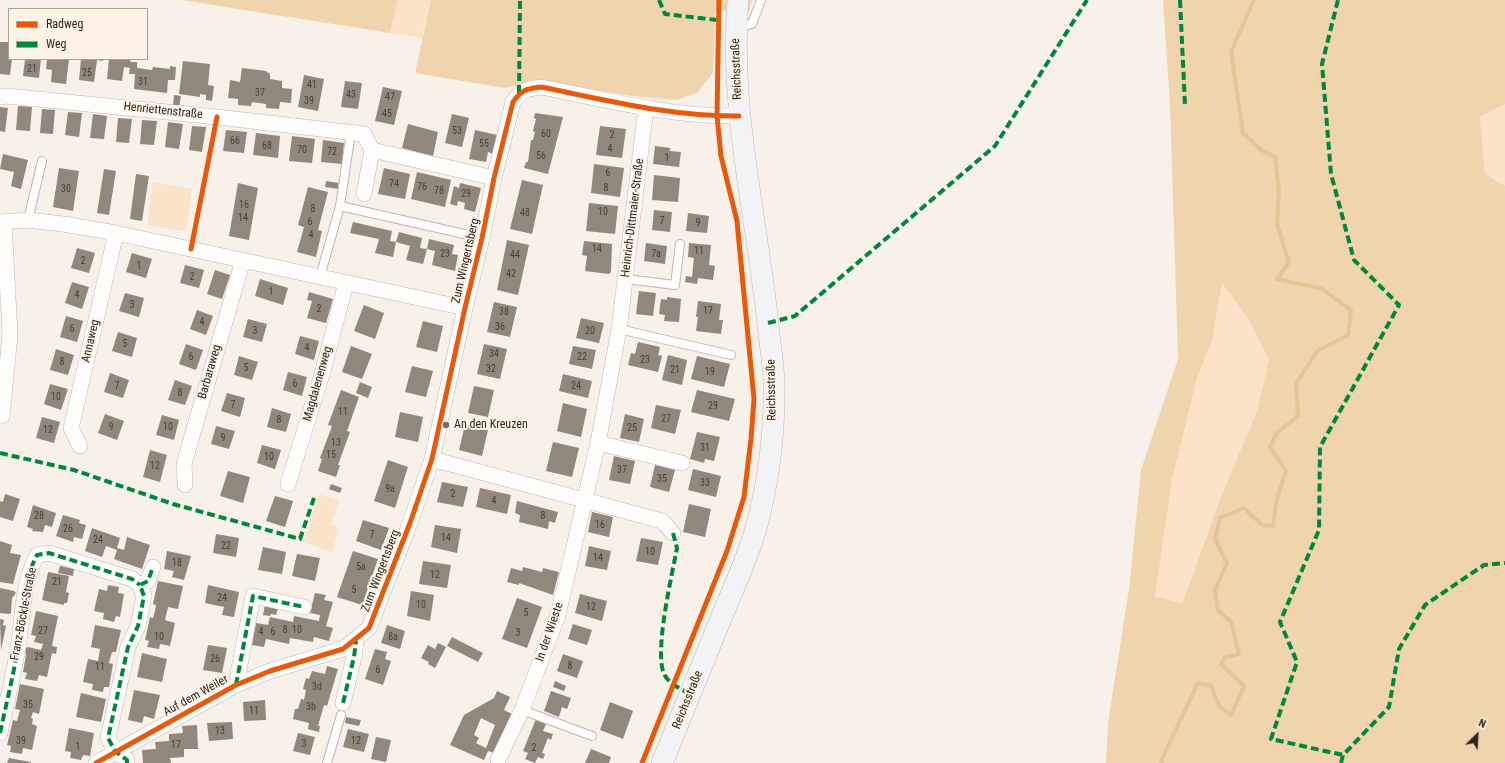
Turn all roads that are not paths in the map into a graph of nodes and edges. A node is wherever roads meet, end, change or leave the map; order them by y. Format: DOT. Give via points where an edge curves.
graph roads {
  1 [pos="738,0"];
  2 [pos="761,0"];
  3 [pos="736,27"];
  4 [pos="0,97"];
  5 [pos="646,108"];
  6 [pos="739,116"];
  7 [pos="350,132"];
  8 [pos="372,150"];
  9 [pos="42,161"];
  10 [pos="494,178"];
  11 [pos="364,194"];
  12 [pos="340,206"];
  13 [pos="28,220"];
  14 [pos="2,222"];
  15 [pos="116,233"];
  16 [pos="482,238"];
  17 [pos="680,244"];
  18 [pos="243,260"];
  19 [pos="320,277"];
  20 [pos="626,279"];
  21 [pos="346,283"];
  22 [pos="465,308"];
  23 [pos="619,328"];
  24 [pos="731,355"];
  25 [pos="2,416"];
  26 [pos="598,444"];
  27 [pos="80,446"];
  28 [pos="432,459"];
  29 [pos="682,463"];
  30 [pos="288,484"];
  31 [pos="185,485"];
  32 [pos="584,500"];
  33 [pos="673,533"];
  34 [pos="153,567"];
  35 [pos="140,586"];
  36 [pos="304,607"];
  37 [pos="356,641"];
  38 [pos="236,685"];
  39 [pos="342,709"];
  40 [pos="522,710"];
  41 [pos="0,733"];
  42 [pos="592,736"];
  43 [pos="115,752"];
  44 [pos="500,762"];
  45 [pos="96,763"];
  46 [pos="126,763"];
  47 [pos="327,763"];
  48 [pos="662,763"];
  1 -- 3 [label="main road, Reichsstraße"];
  2 -- 3 [label="lane" via="752,24"];
  3 -- 6 [label="main road, Reichsstraße"];
  4 -- 7 [label="street, Henriettenstraße"];
  5 -- 6 [label="street, Zum Wingertsberg"];
  5 -- 10 [label="street, Zum Wingertsberg" via="541,87 525,89 513,102"];
  5 -- 20 [label="street, Heinrich-Dittmaier-Straße"];
  6 -- 48 [label="main road, Reichsstraße" via="772,358 772,437 757,525"];
  7 -- 8 [label="street, Henriettenstraße" via="364,134"];
  7 -- 12 [label="lane"];
  8 -- 10 [label="street"];
  8 -- 11 [label="street"];
  9 -- 13 [label="lane"];
  10 -- 16 [label="street, Zum Wingertsberg"];
  12 -- 16 [label="lane, Zum Wingertsberg"];
  12 -- 19 [label="lane"];
  13 -- 14 [label="street"];
  13 -- 15 [label="street"];
  14 -- 25 [label="street" via="10,335"];
  15 -- 18 [label="street"];
  15 -- 27 [label="street, Annaweg" via="71,428"];
  16 -- 22 [label="street, Zum Wingertsberg"];
  17 -- 20 [label="lane" via="675,285"];
  18 -- 19 [label="street"];
  18 -- 31 [label="street, Barbaraweg" via="184,464"];
  19 -- 21 [label="street"];
  20 -- 23 [label="street, Heinrich-Dittmaier-Straße"];
  21 -- 22 [label="street"];
  21 -- 30 [label="street, Magdalenenweg" via="323,371"];
  22 -- 28 [label="street, Zum Wingertsberg"];
  23 -- 24 [label="lane"];
  23 -- 26 [label="street, Heinrich-Dittmaier-Straße"];
  26 -- 29 [label="street"];
  26 -- 32 [label="street, Heinrich-Dittmaier-Straße"];
  28 -- 32 [label="street"];
  28 -- 37 [label="street, Zum Wingertsberg" via="369,628"];
  32 -- 33 [label="street" via="662,521"];
  32 -- 40 [label="street, In der Wieste" via="558,615"];
  34 -- 35 [label="street" via="148,580"];
  35 -- 41 [label="street, Franz-Böckle-Straße" via="132,579 49,553 37,555 32,564"];
  35 -- 43 [label="street" via="144,596 138,626 128,647 108,738"];
  36 -- 38 [label="street, Auf dem Weiler" via="253,596"];
  37 -- 38 [label="street, Auf dem Weiler" via="343,649 270,671"];
  37 -- 39 [label="street"];
  38 -- 43 [label="street, Auf dem Weiler"];
  39 -- 47 [label="lane"];
  40 -- 42 [label="lane"];
  40 -- 44 [label="street, In der Wieste"];
  43 -- 45 [label="street, Auf dem Weiler"];
  43 -- 46 [label="street" via="127,760"];
}
